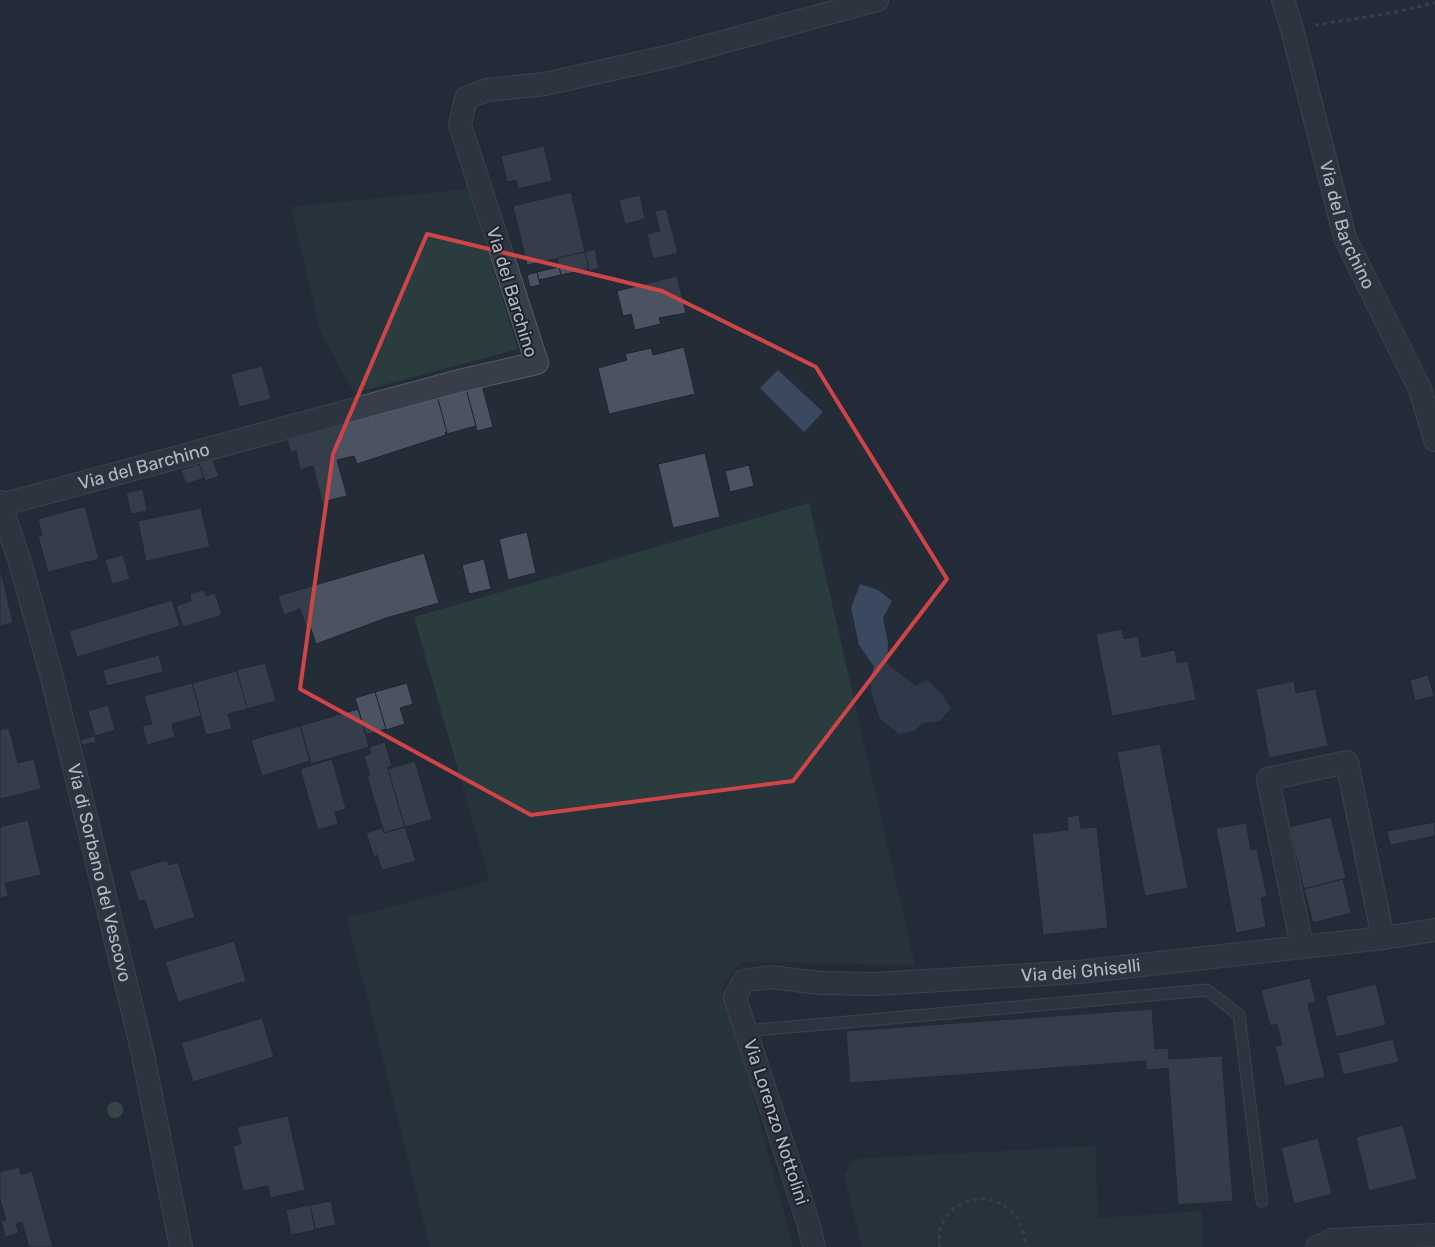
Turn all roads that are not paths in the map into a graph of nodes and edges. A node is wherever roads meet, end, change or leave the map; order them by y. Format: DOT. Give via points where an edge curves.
graph roads {
  1 [pos="877,0"];
  2 [pos="1283,0"];
  3 [pos="1435,440"];
  4 [pos="0,503"];
  5 [pos="1435,930"];
  6 [pos="1383,938"];
  7 [pos="1302,947"];
  8 [pos="735,998"];
  9 [pos="746,1031"];
  10 [pos="1262,1201"];
  11 [pos="1435,1234"];
  12 [pos="181,1247"];
  13 [pos="814,1247"];
  14 [pos="1317,1247"];
  1 -- 4 [label="street, Via del Barchino" via="671,56 545,84 487,90 466,98 460,125 537,363"];
  2 -- 3 [label="street, Via del Barchino" via="1345,238 1420,389"];
  4 -- 12 [label="street, Via di Sorbano del Vescovo" via="51,674 76,776 138,1031"];
  5 -- 6 [label="street, Via dei Ghiselli"];
  6 -- 7 [label="street, Via dei Ghiselli"];
  6 -- 7 [label="street" via="1347,762 1268,779"];
  7 -- 8 [label="street, Via dei Ghiselli" via="1079,972 885,984 820,983 770,977 743,981"];
  8 -- 9 [label="street, Via Lorenzo Nottolini"];
  9 -- 10 [label="lane" via="1207,990 1239,1015"];
  9 -- 13 [label="street, Via Lorenzo Nottolini"];
  11 -- 14 [label="street" via="1332,1240"];
}
